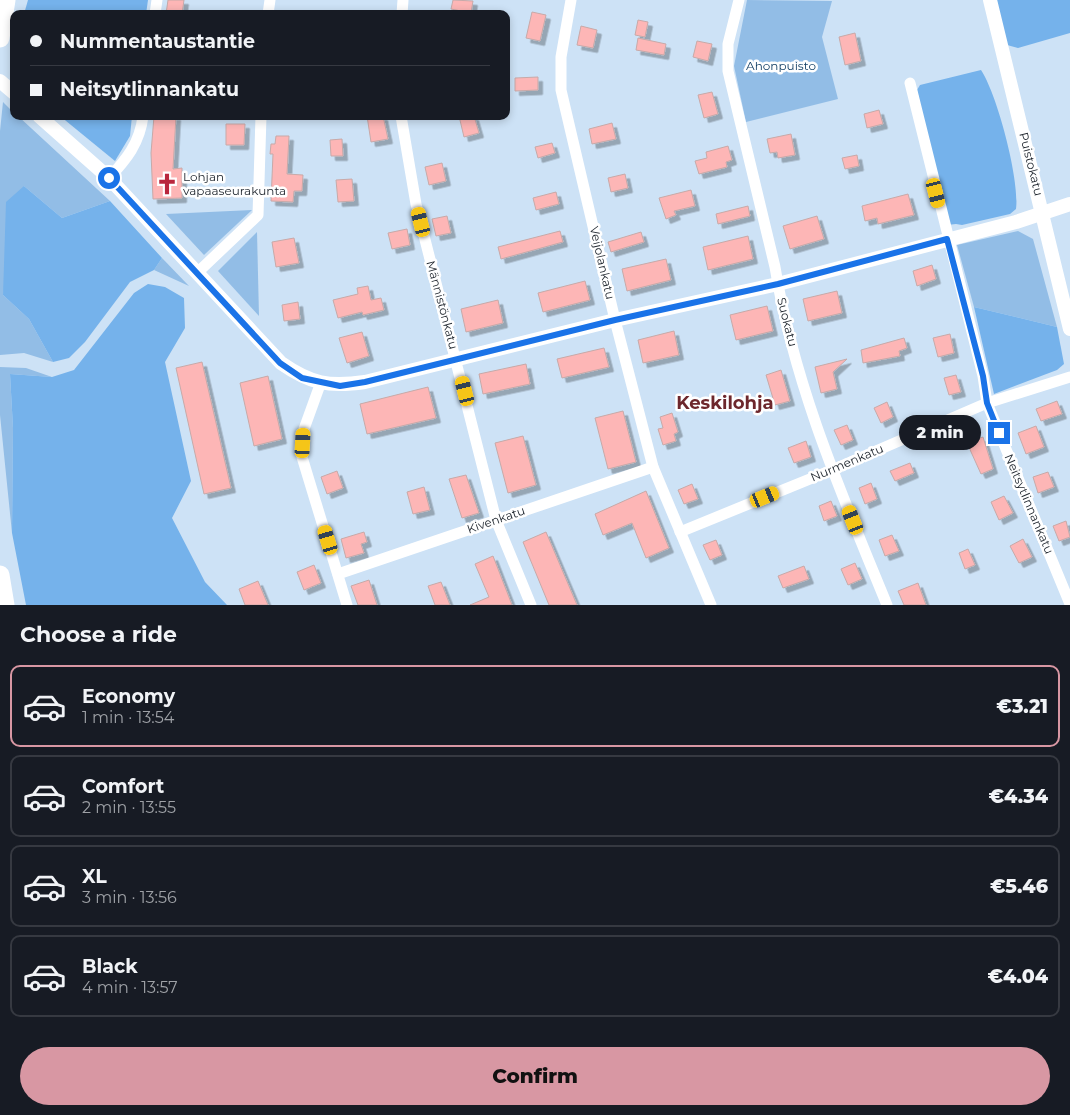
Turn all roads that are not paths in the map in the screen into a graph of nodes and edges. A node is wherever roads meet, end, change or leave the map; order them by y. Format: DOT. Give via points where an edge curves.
graph roads {
  1 [pos="571,0"];
  2 [pos="739,0"];
  3 [pos="990,0"];
  4 [pos="4,6"];
  5 [pos="0,38"];
  6 [pos="0,81"];
  7 [pos="910,83"];
  8 [pos="10,90"];
  9 [pos="44,120"];
  10 [pos="142,120"];
  11 [pos="262,120"];
  12 [pos="402,120"];
  13 [pos="109,178"];
  14 [pos="1070,204"];
  15 [pos="1043,214"];
  16 [pos="947,239"];
  17 [pos="197,273"];
  18 [pos="778,284"];
  19 [pos="615,320"];
  20 [pos="1070,329"];
  21 [pos="457,360"];
  22 [pos="1070,377"];
  23 [pos="321,382"];
  24 [pos="987,403"];
  25 [pos="653,467"];
  26 [pos="832,470"];
  27 [pos="496,520"];
  28 [pos="680,532"];
  29 [pos="338,574"];
  30 [pos="0,575"];
  31 [pos="1070,604"];
  32 [pos="5,605"];
  33 [pos="347,605"];
  34 [pos="531,605"];
  35 [pos="711,605"];
  36 [pos="887,605"];
  1 -- 19 [label="street, Veijolankatu" via="561,57 561,90"];
  2 -- 18 [label="street, Suokatu" via="728,44 728,71"];
  3 -- 15 [label="street, Puistokatu"];
  4 -- 5 [label="highway"];
  6 -- 8 [label="street"];
  7 -- 16 [label="street, Neitsytlinnankatu"];
  9 -- 13 [label="street"];
  10 -- 13 [label="street" via="130,156"];
  11 -- 17 [label="street" via="258,215"];
  12 -- 21 [label="street, Männistönkatu" via="416,204"];
  13 -- 17 [label="street"];
  14 -- 15 [label="street"];
  15 -- 16 [label="street"];
  15 -- 20 [label="street, Puistokatu"];
  16 -- 18 [label="street"];
  16 -- 24 [label="street, Neitsytlinnankatu" via="983,376"];
  17 -- 23 [label="street" via="280,363 302,378"];
  18 -- 19 [label="street"];
  18 -- 26 [label="street, Suokatu" via="805,390"];
  19 -- 21 [label="street"];
  19 -- 25 [label="street, Veijolankatu"];
  21 -- 23 [label="street" via="365,382 340,386"];
  21 -- 27 [label="street, Männistönkatu"];
  22 -- 24 [label="street, Nurmenkatu"];
  23 -- 29 [label="street" via="304,429 302,457"];
  24 -- 26 [label="street, Nurmenkatu"];
  24 -- 31 [label="street, Neitsytlinnankatu"];
  25 -- 27 [label="street, Kivenkatu"];
  25 -- 28 [label="street, Veijolankatu"];
  26 -- 28 [label="street, Nurmenkatu"];
  26 -- 36 [label="street, Suokatu"];
  27 -- 29 [label="street, Kivenkatu"];
  27 -- 34 [label="street, Männistönkatu"];
  28 -- 35 [label="street, Veijolankatu"];
  29 -- 33 [label="street"];
  30 -- 32 [label="highway"];
}
